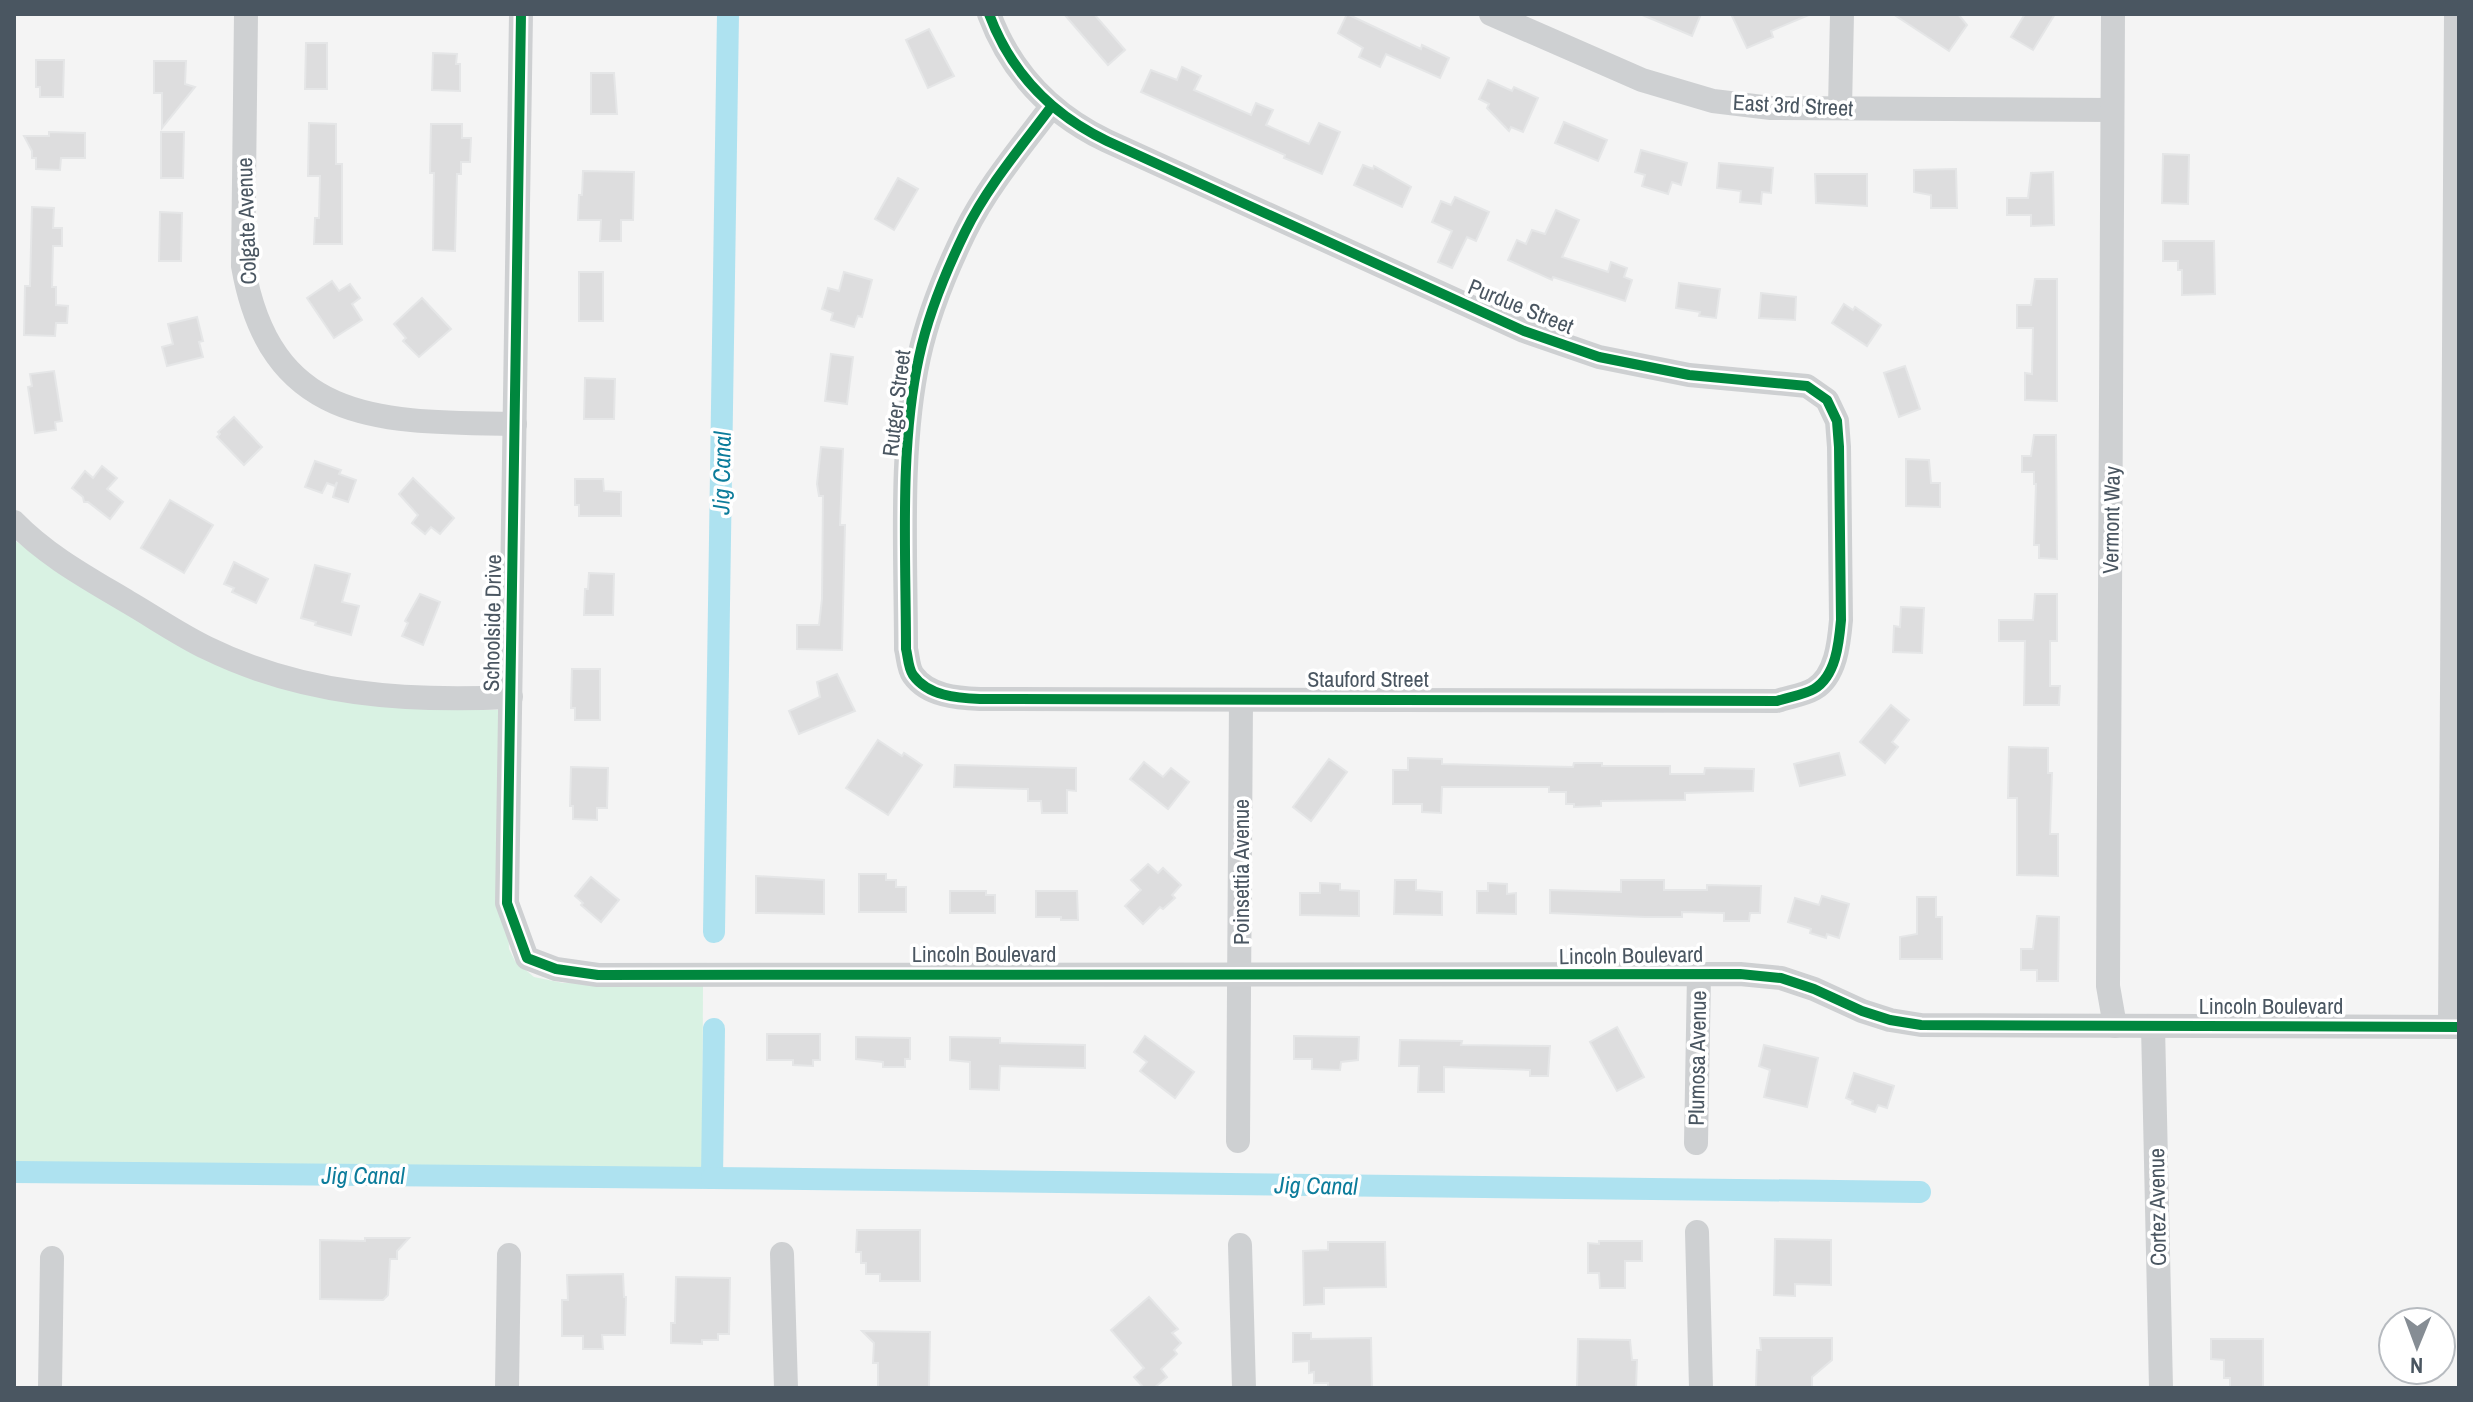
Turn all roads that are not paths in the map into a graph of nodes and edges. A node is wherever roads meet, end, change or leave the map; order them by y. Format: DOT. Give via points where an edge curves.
graph roads {
  1 [pos="246,14"];
  2 [pos="521,14"];
  3 [pos="989,14"];
  4 [pos="1491,14"];
  5 [pos="1842,14"];
  6 [pos="2113,14"];
  7 [pos="2456,14"];
  8 [pos="1051,107"];
  9 [pos="1840,108"];
  10 [pos="2112,110"];
  11 [pos="515,424"];
  12 [pos="14,522"];
  13 [pos="924,685"];
  14 [pos="1814,689"];
  15 [pos="511,697"];
  16 [pos="1241,700"];
  17 [pos="1240,974"];
  18 [pos="1699,974"];
  19 [pos="796,975"];
  20 [pos="2115,1026"];
  21 [pos="2153,1026"];
  22 [pos="2454,1027"];
  23 [pos="1238,1141"];
  24 [pos="1696,1143"];
  25 [pos="1697,1232"];
  26 [pos="1240,1245"];
  27 [pos="782,1254"];
  28 [pos="509,1255"];
  29 [pos="52,1258"];
  30 [pos="50,1388"];
  31 [pos="507,1388"];
  32 [pos="786,1388"];
  33 [pos="1244,1388"];
  34 [pos="1701,1388"];
  35 [pos="2161,1388"];
  1 -- 11 [label="street, Colgate Avenue" via="243,266 259,327 302,382 372,416"];
  2 -- 11 [label="street, Schoolside Drive"];
  3 -- 8 [label="street, Purdue Street" via="1011,60"];
  4 -- 9 [label="street, East 3rd Street" via="1682,93 1771,108"];
  5 -- 9 [label="street"];
  6 -- 10 [label="street, Vermont Way"];
  7 -- 22 [label="street"];
  8 -- 13 [label="street, Rutger Street" via="966,230 918,359 907,486 906,649 912,674"];
  8 -- 14 [label="street, Purdue Street" via="1107,141 1524,331 1599,357 1689,375 1807,386 1827,400 1837,421 1839,447 1841,620 1830,671"];
  9 -- 10 [label="street, East 3rd Street"];
  10 -- 20 [label="street, Vermont Way" via="2108,986"];
  11 -- 15 [label="street, Schoolside Drive"];
  12 -- 15 [label="street" via="35,543 105,588 206,648 259,670 367,695"];
  13 -- 16 [label="street, Stauford Street" via="969,699"];
  14 -- 16 [label="street, Stauford Street" via="1777,701"];
  15 -- 19 [label="street, Schoolside Drive" via="507,903 527,958 598,975"];
  16 -- 17 [label="street, Poinsettia Avenue"];
  17 -- 18 [label="street, Lincoln Boulevard"];
  17 -- 19 [label="street, Lincoln Boulevard"];
  17 -- 23 [label="street, Poinsettia Avenue"];
  18 -- 20 [label="street, Lincoln Boulevard" via="1781,978 1876,1015 1921,1025"];
  18 -- 24 [label="street, Plumosa Avenue"];
  20 -- 21 [label="street, Lincoln Boulevard"];
  21 -- 22 [label="street, Lincoln Boulevard"];
  21 -- 35 [label="street, Cortez Avenue"];
  25 -- 34 [label="street"];
  26 -- 33 [label="street"];
  27 -- 32 [label="street"];
  28 -- 31 [label="street"];
  29 -- 30 [label="street"];
}
